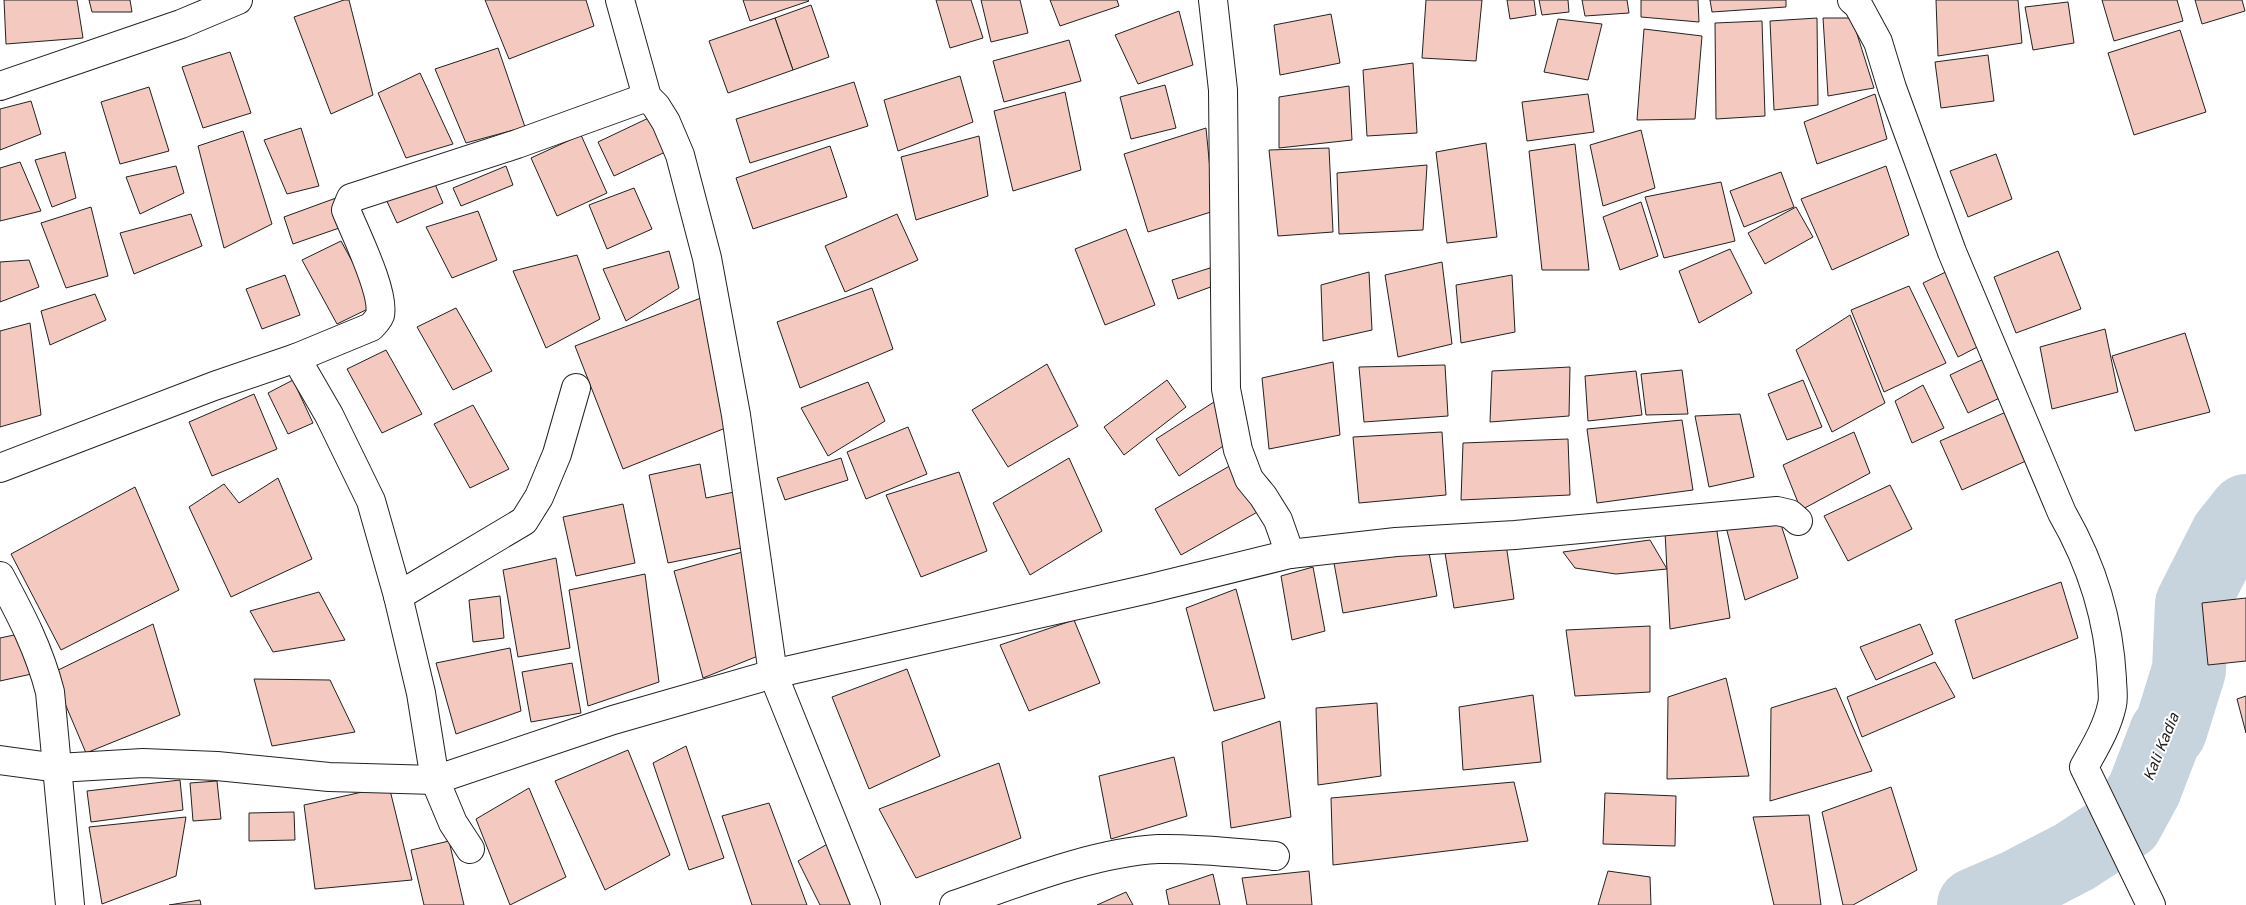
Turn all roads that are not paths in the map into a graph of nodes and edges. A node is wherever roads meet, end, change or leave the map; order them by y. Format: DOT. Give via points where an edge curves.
graph roads {
  1 [pos="238,0"];
  2 [pos="620,0"];
  3 [pos="1213,0"];
  4 [pos="1852,0"];
  5 [pos="0,86"];
  6 [pos="646,97"];
  7 [pos="296,358"];
  8 [pos="576,388"];
  9 [pos="0,468"];
  10 [pos="1798,521"];
  11 [pos="1290,554"];
  12 [pos="0,576"];
  13 [pos="398,596"];
  14 [pos="773,674"];
  15 [pos="0,760"];
  16 [pos="58,768"];
  17 [pos="435,780"];
  18 [pos="470,849"];
  19 [pos="1276,856"];
  20 [pos="70,905"];
  21 [pos="866,905"];
  22 [pos="954,905"];
  23 [pos="2150,905"];
  1 -- 5 [label="street" via="181,24"];
  2 -- 6 [label="street"];
  3 -- 11 [label="street" via="1223,90 1226,389 1238,450 1248,479 1278,520"];
  4 -- 23 [label="street" via="1878,42 1952,252 2093,578 2106,631 2113,703 2104,731 2084,767"];
  6 -- 7 [label="street" via="517,144 351,198 346,210 381,303 379,317 371,328"];
  6 -- 14 [label="street" via="666,122 680,155 707,258 736,415"];
  7 -- 9 [label="street"];
  7 -- 13 [label="street" via="329,415 371,502"];
  8 -- 13 [label="street" via="557,454 539,497 524,522"];
  10 -- 11 [label="street" via="1790,514 1777,511 1534,534 1396,542"];
  11 -- 14 [label="street"];
  12 -- 16 [label="street" via="42,661 50,692"];
  13 -- 17 [label="street" via="421,693"];
  14 -- 17 [label="street" via="613,720"];
  14 -- 21 [label="street"];
  15 -- 16 [label="street"];
  16 -- 17 [label="street" via="143,763 217,766 329,777"];
  16 -- 20 [label="street"];
  17 -- 18 [label="street" via="452,823"];
  19 -- 22 [label="street" via="1158,849 1122,853"];
}
